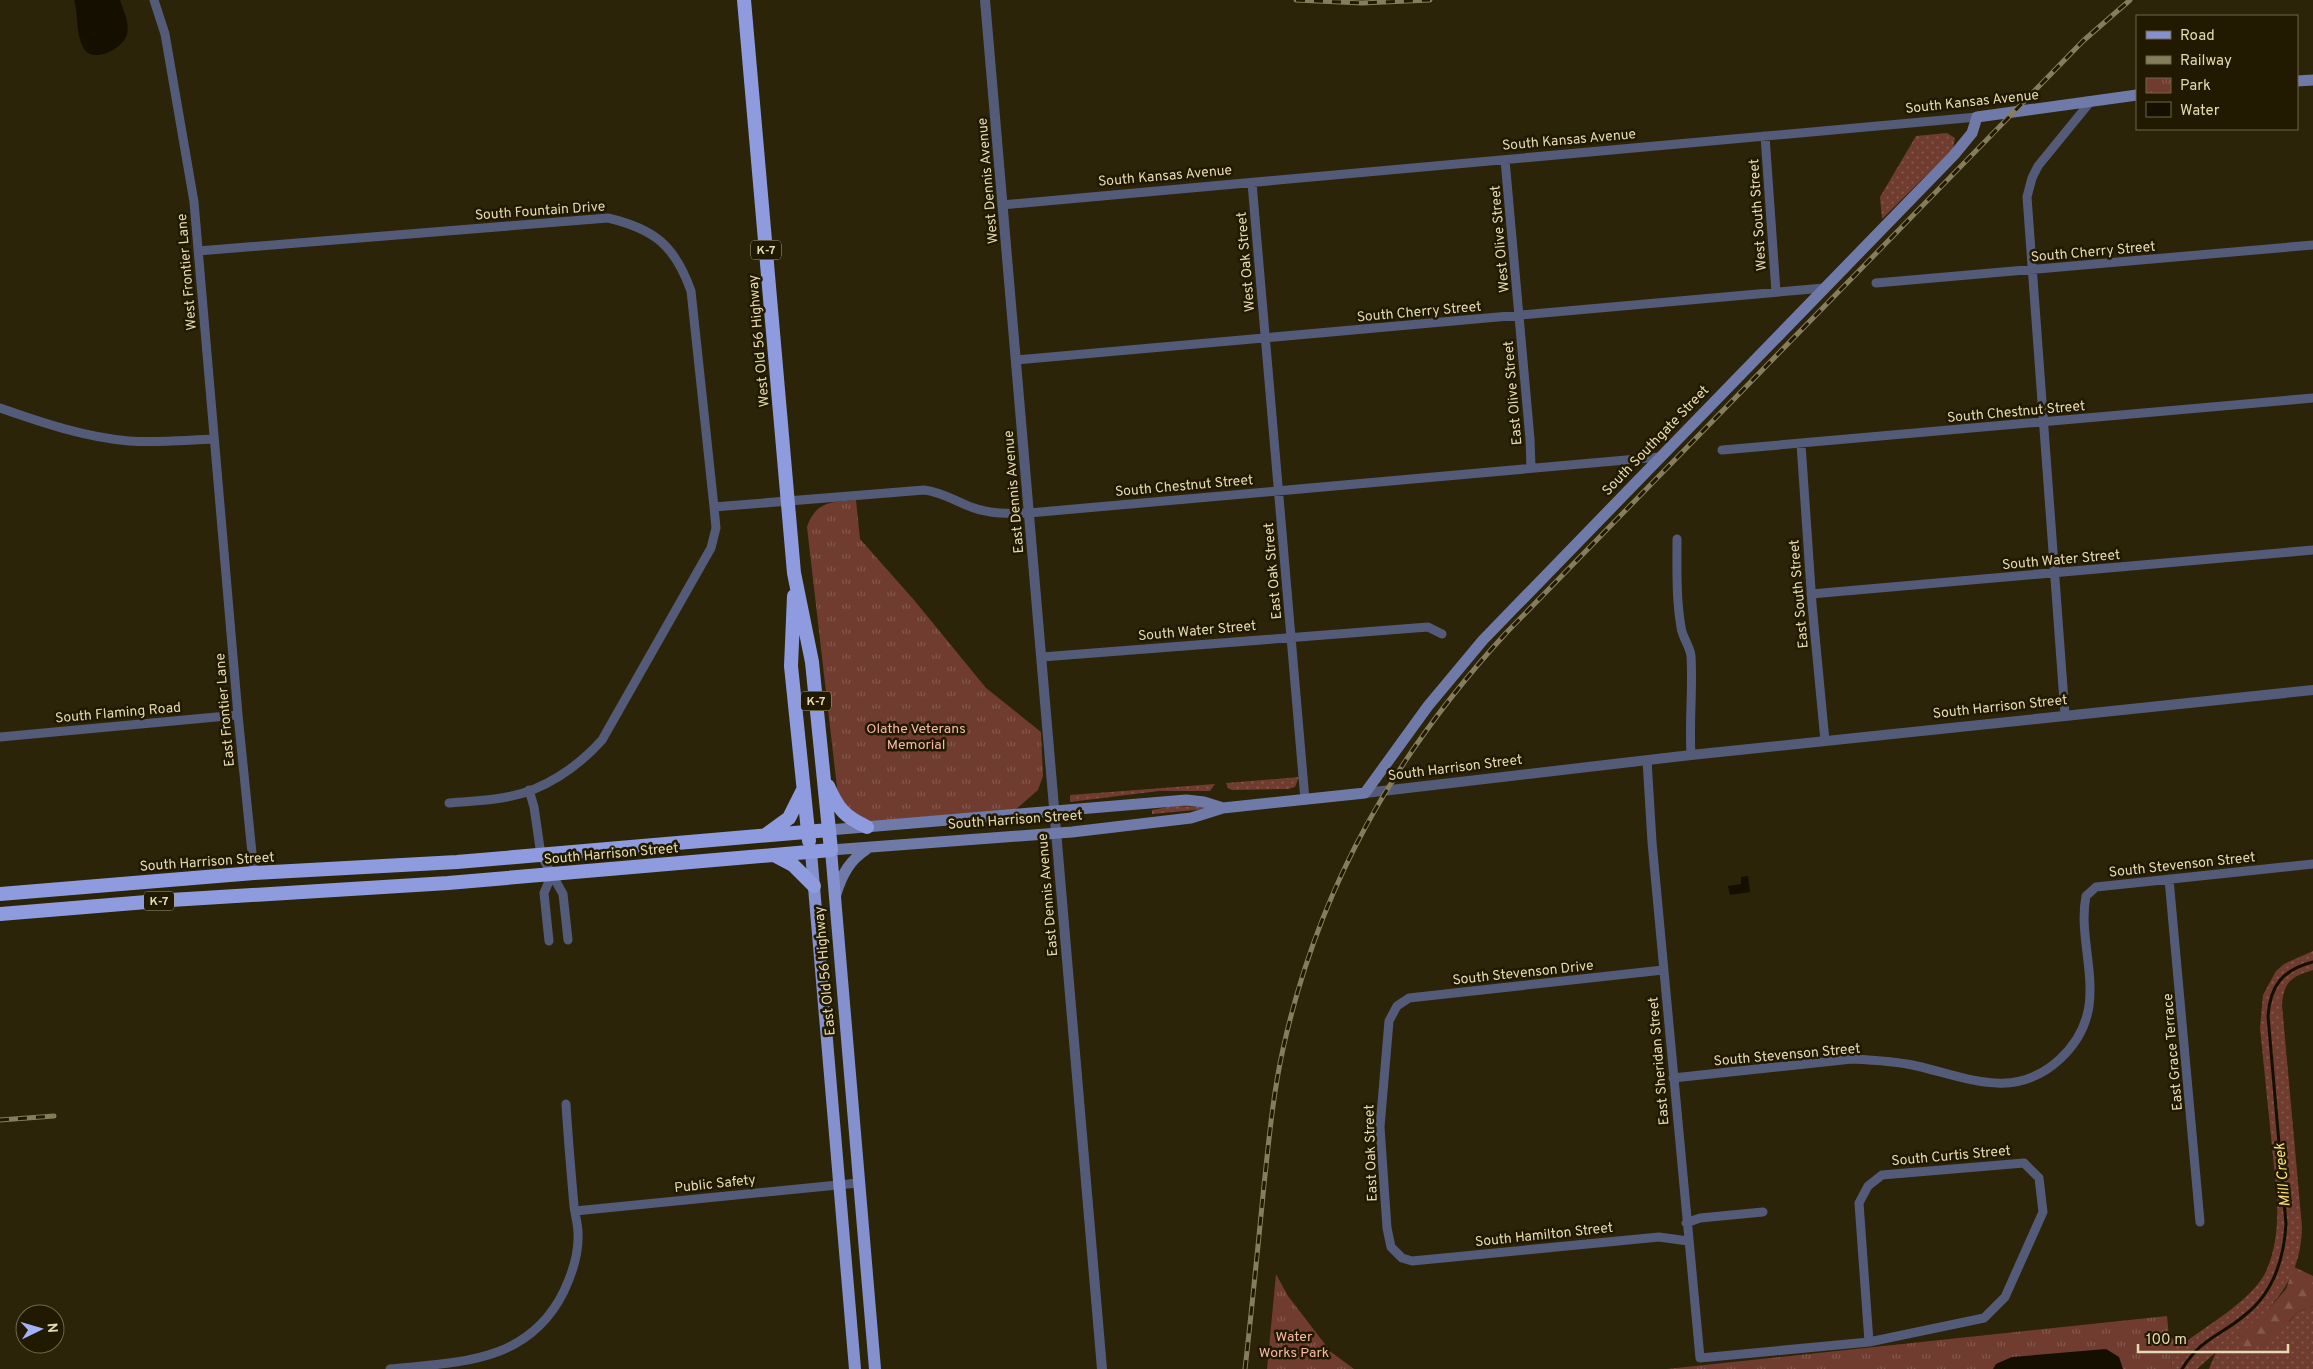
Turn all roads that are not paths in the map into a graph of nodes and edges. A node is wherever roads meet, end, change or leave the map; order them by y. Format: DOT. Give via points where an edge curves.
graph roads {
  1 [pos="154,0"];
  2 [pos="744,0"];
  3 [pos="985,0"];
  4 [pos="2313,80"];
  5 [pos="2298,81"];
  6 [pos="2136,95"];
  7 [pos="2091,101"];
  8 [pos="1977,117"];
  9 [pos="1765,136"];
  10 [pos="1505,160"];
  11 [pos="1252,183"];
  12 [pos="1002,205"];
  13 [pos="2313,245"];
  14 [pos="198,251"];
  15 [pos="2031,270"];
  16 [pos="1876,283"];
  17 [pos="1824,288"];
  18 [pos="1776,292"];
  19 [pos="1519,316"];
  20 [pos="1265,339"];
  21 [pos="1016,360"];
  22 [pos="2313,398"];
  23 [pos="0,408"];
  24 [pos="2043,422"];
  25 [pos="214,439"];
  26 [pos="1801,444"];
  27 [pos="1722,450"];
  28 [pos="1660,457"];
  29 [pos="1531,468"];
  30 [pos="1279,491"];
  31 [pos="788,500"];
  32 [pos="714,507"];
  33 [pos="1029,513"];
  34 [pos="1676,540"];
  35 [pos="223,545"];
  36 [pos="2313,550"];
  37 [pos="794,573"];
  38 [pos="2055,573"];
  39 [pos="1811,594"];
  40 [pos="1442,634"];
  41 [pos="1291,636"];
  42 [pos="1042,657"];
  43 [pos="2313,690"];
  44 [pos="238,715"];
  45 [pos="2065,715"];
  46 [pos="0,737"];
  47 [pos="1825,741"];
  48 [pos="1691,755"];
  49 [pos="1647,760"];
  50 [pos="824,776"];
  51 [pos="804,787"];
  52 [pos="530,790"];
  53 [pos="1365,793"];
  54 [pos="1305,800"];
  55 [pos="449,802"];
  56 [pos="1222,808"];
  57 [pos="1054,812"];
  58 [pos="867,827"];
  59 [pos="829,830"];
  60 [pos="808,832"];
  61 [pos="1056,833"];
  62 [pos="764,836"];
  63 [pos="869,847"];
  64 [pos="831,850"];
  65 [pos="811,852"];
  66 [pos="541,855"];
  67 [pos="776,855"];
  68 [pos="2313,864"];
  69 [pos="254,873"];
  70 [pos="552,874"];
  71 [pos="2169,879"];
  72 [pos="814,886"];
  73 [pos="0,894"];
  74 [pos="835,900"];
  75 [pos="0,914"];
  76 [pos="568,940"];
  77 [pos="549,941"];
  78 [pos="1663,970"];
  79 [pos="1393,1014"];
  80 [pos="1673,1078"];
  81 [pos="566,1104"];
  82 [pos="858,1183"];
  83 [pos="839,1185"];
  84 [pos="575,1211"];
  85 [pos="1763,1212"];
  86 [pos="2200,1222"];
  87 [pos="1686,1223"];
  88 [pos="1688,1241"];
  89 [pos="1402,1258"];
  90 [pos="1869,1342"];
  91 [pos="1700,1358"];
  92 [pos="390,1369"];
  93 [pos="855,1369"];
  94 [pos="875,1369"];
  95 [pos="1102,1369"];
  1 -- 14 [label="street, West Frontier Lane" via="165,34 194,202"];
  2 -- 31 [label="highway, West Old 56 Highway / K-7"];
  3 -- 12 [label="street, West Dennis Avenue"];
  4 -- 5 [label="main road"];
  6 -- 7 [label="main road, South Kansas Avenue"];
  7 -- 8 [label="main road, South Kansas Avenue"];
  7 -- 15 [label="street" via="2038,166 2032,178 2026,212"];
  8 -- 9 [label="street, South Kansas Avenue"];
  8 -- 17 [label="main road, South Southgate Street" via="1972,133 1954,155"];
  9 -- 10 [label="street, South Kansas Avenue"];
  9 -- 18 [label="street, West South Street"];
  10 -- 11 [label="street, South Kansas Avenue"];
  10 -- 19 [label="street, West Olive Street"];
  11 -- 12 [label="street, South Kansas Avenue"];
  11 -- 20 [label="street, West Oak Street"];
  12 -- 21 [label="street, West Dennis Avenue"];
  13 -- 15 [label="street, South Cherry Street"];
  14 -- 25 [label="street, West Frontier Lane"];
  14 -- 32 [label="street, South Fountain Drive" via="608,218 648,231 676,257 691,291"];
  15 -- 16 [label="street, South Cherry Street"];
  15 -- 24 [label="street"];
  17 -- 18 [label="street, South Cherry Street"];
  17 -- 28 [label="main road, South Southgate Street"];
  18 -- 19 [label="street, South Cherry Street"];
  19 -- 20 [label="street, South Cherry Street"];
  19 -- 29 [label="street, East Olive Street"];
  20 -- 21 [label="street, South Cherry Street"];
  20 -- 30 [label="street, East Oak Street"];
  21 -- 33 [label="street, East Dennis Avenue"];
  22 -- 24 [label="street, South Chestnut Street"];
  23 -- 25 [label="street" via="97,437 131,441"];
  24 -- 26 [label="street, South Chestnut Street"];
  24 -- 38 [label="street"];
  25 -- 35 [label="street, West Frontier Lane"];
  26 -- 27 [label="street, South Chestnut Street"];
  26 -- 39 [label="street, East South Street"];
  28 -- 29 [label="street, South Chestnut Street"];
  28 -- 53 [label="main road, South Southgate Street" via="1483,640 1428,706"];
  29 -- 30 [label="street, South Chestnut Street"];
  30 -- 33 [label="street, South Chestnut Street"];
  30 -- 41 [label="street, East Oak Street"];
  31 -- 32 [label="street, South Chestnut Street"];
  31 -- 33 [label="street, South Chestnut Street" via="924,490 989,512"];
  31 -- 37 [label="highway, East Old 56 Highway / K-7"];
  32 -- 52 [label="street, South Fountain Drive" via="716,528 711,548 602,740 571,769"];
  33 -- 42 [label="street, East Dennis Avenue"];
  34 -- 48 [label="street" via="1677,603 1681,631 1691,653"];
  35 -- 44 [label="street, East Frontier Lane"];
  36 -- 38 [label="street, South Water Street"];
  37 -- 50 [label="highway, East Old 56 Highway / K-7" via="812,662"];
  37 -- 51 [label="highway, East Old 56 Highway / K-7" via="792,666"];
  38 -- 39 [label="street, South Water Street"];
  38 -- 45 [label="street"];
  39 -- 47 [label="street, East South Street"];
  40 -- 41 [label="street, South Water Street" via="1428,626"];
  41 -- 42 [label="street, South Water Street"];
  41 -- 54 [label="street, East Oak Street"];
  42 -- 57 [label="street, East Dennis Avenue"];
  43 -- 45 [label="street, South Harrison Street"];
  44 -- 46 [label="street, South Flaming Road"];
  44 -- 69 [label="street, East Frontier Lane"];
  45 -- 47 [label="street, South Harrison Street"];
  47 -- 48 [label="street, South Harrison Street"];
  48 -- 49 [label="street, South Harrison Street"];
  49 -- 53 [label="street, South Harrison Street"];
  49 -- 78 [label="street, East Sheridan Street"];
  50 -- 58 [label="highway" via="842,812 852,821"];
  50 -- 59 [label="highway, East Old 56 Highway / K-7"];
  51 -- 60 [label="highway, East Old 56 Highway"];
  51 -- 62 [label="highway" via="789,818"];
  52 -- 55 [label="street" via="508,797"];
  52 -- 66 [label="street"];
  53 -- 54 [label="main road, South Harrison Street"];
  54 -- 56 [label="main road, South Harrison Street"];
  56 -- 57 [label="main road, South Harrison Street" via="1186,800"];
  56 -- 61 [label="main road, South Harrison Street" via="1191,818"];
  57 -- 58 [label="main road, South Harrison Street"];
  57 -- 61 [label="street, East Dennis Avenue"];
  58 -- 59 [label="main road, South Harrison Street"];
  59 -- 60 [label="highway, South Harrison Street"];
  59 -- 64 [label="highway, East Old 56 Highway / K-7"];
  60 -- 62 [label="highway, South Harrison Street"];
  60 -- 65 [label="highway, East Old 56 Highway"];
  61 -- 63 [label="main road, South Harrison Street"];
  61 -- 95 [label="street, East Dennis Avenue"];
  62 -- 66 [label="highway, South Harrison Street / K-7"];
  63 -- 64 [label="main road, South Harrison Street"];
  63 -- 74 [label="main road" via="847,867"];
  64 -- 65 [label="highway, South Harrison Street / K-7"];
  64 -- 74 [label="main road, East Old 56 Highway"];
  65 -- 67 [label="highway, South Harrison Street / K-7"];
  65 -- 72 [label="main road, East Old 56 Highway"];
  66 -- 69 [label="highway, South Harrison Street / K-7"];
  66 -- 70 [label="street"];
  67 -- 70 [label="highway, South Harrison Street / K-7"];
  67 -- 72 [label="highway" via="793,864"];
  68 -- 71 [label="street, South Stevenson Street"];
  69 -- 73 [label="highway, South Harrison Street / K-7"];
  70 -- 75 [label="highway, South Harrison Street / K-7"];
  70 -- 76 [label="street" via="564,894"];
  70 -- 77 [label="street" via="544,893"];
  71 -- 80 [label="street, South Stevenson Street" via="2096,887 2086,896 2083,910 2089,1007 2073,1044 2054,1065 2039,1074 2023,1080 1990,1084 1916,1066 1880,1060 1852,1060"];
  71 -- 86 [label="street, East Grace Terrace"];
  72 -- 83 [label="main road, East Old 56 Highway"];
  74 -- 82 [label="main road, East Old 56 Highway"];
  78 -- 79 [label="street, South Stevenson Drive" via="1409,998 1397,1006"];
  78 -- 80 [label="street, East Sheridan Street"];
  79 -- 89 [label="street, East Oak Street" via="1389,1021 1380,1127 1387,1228 1391,1247"];
  80 -- 87 [label="street, East Sheridan Street"];
  81 -- 84 [label="street"];
  82 -- 83 [label="street, Public Safety"];
  82 -- 94 [label="main road, East Old 56 Highway"];
  83 -- 84 [label="street, Public Safety"];
  83 -- 93 [label="main road, East Old 56 Highway"];
  84 -- 92 [label="street" via="578,1233 572,1271 560,1299 539,1327 514,1345 468,1362"];
  85 -- 87 [label="street" via="1700,1218"];
  87 -- 88 [label="street, East Sheridan Street"];
  88 -- 89 [label="street, South Hamilton Street" via="1659,1236 1412,1261"];
  88 -- 91 [label="street, East Sheridan Street"];
  90 -- 90 [label="street, South Curtis Street" via="1859,1203 1868,1186 1882,1175 2024,1163 2039,1178 2043,1212 2005,1297 1984,1318"];
  90 -- 91 [label="street, South Curtis Street"];
}
